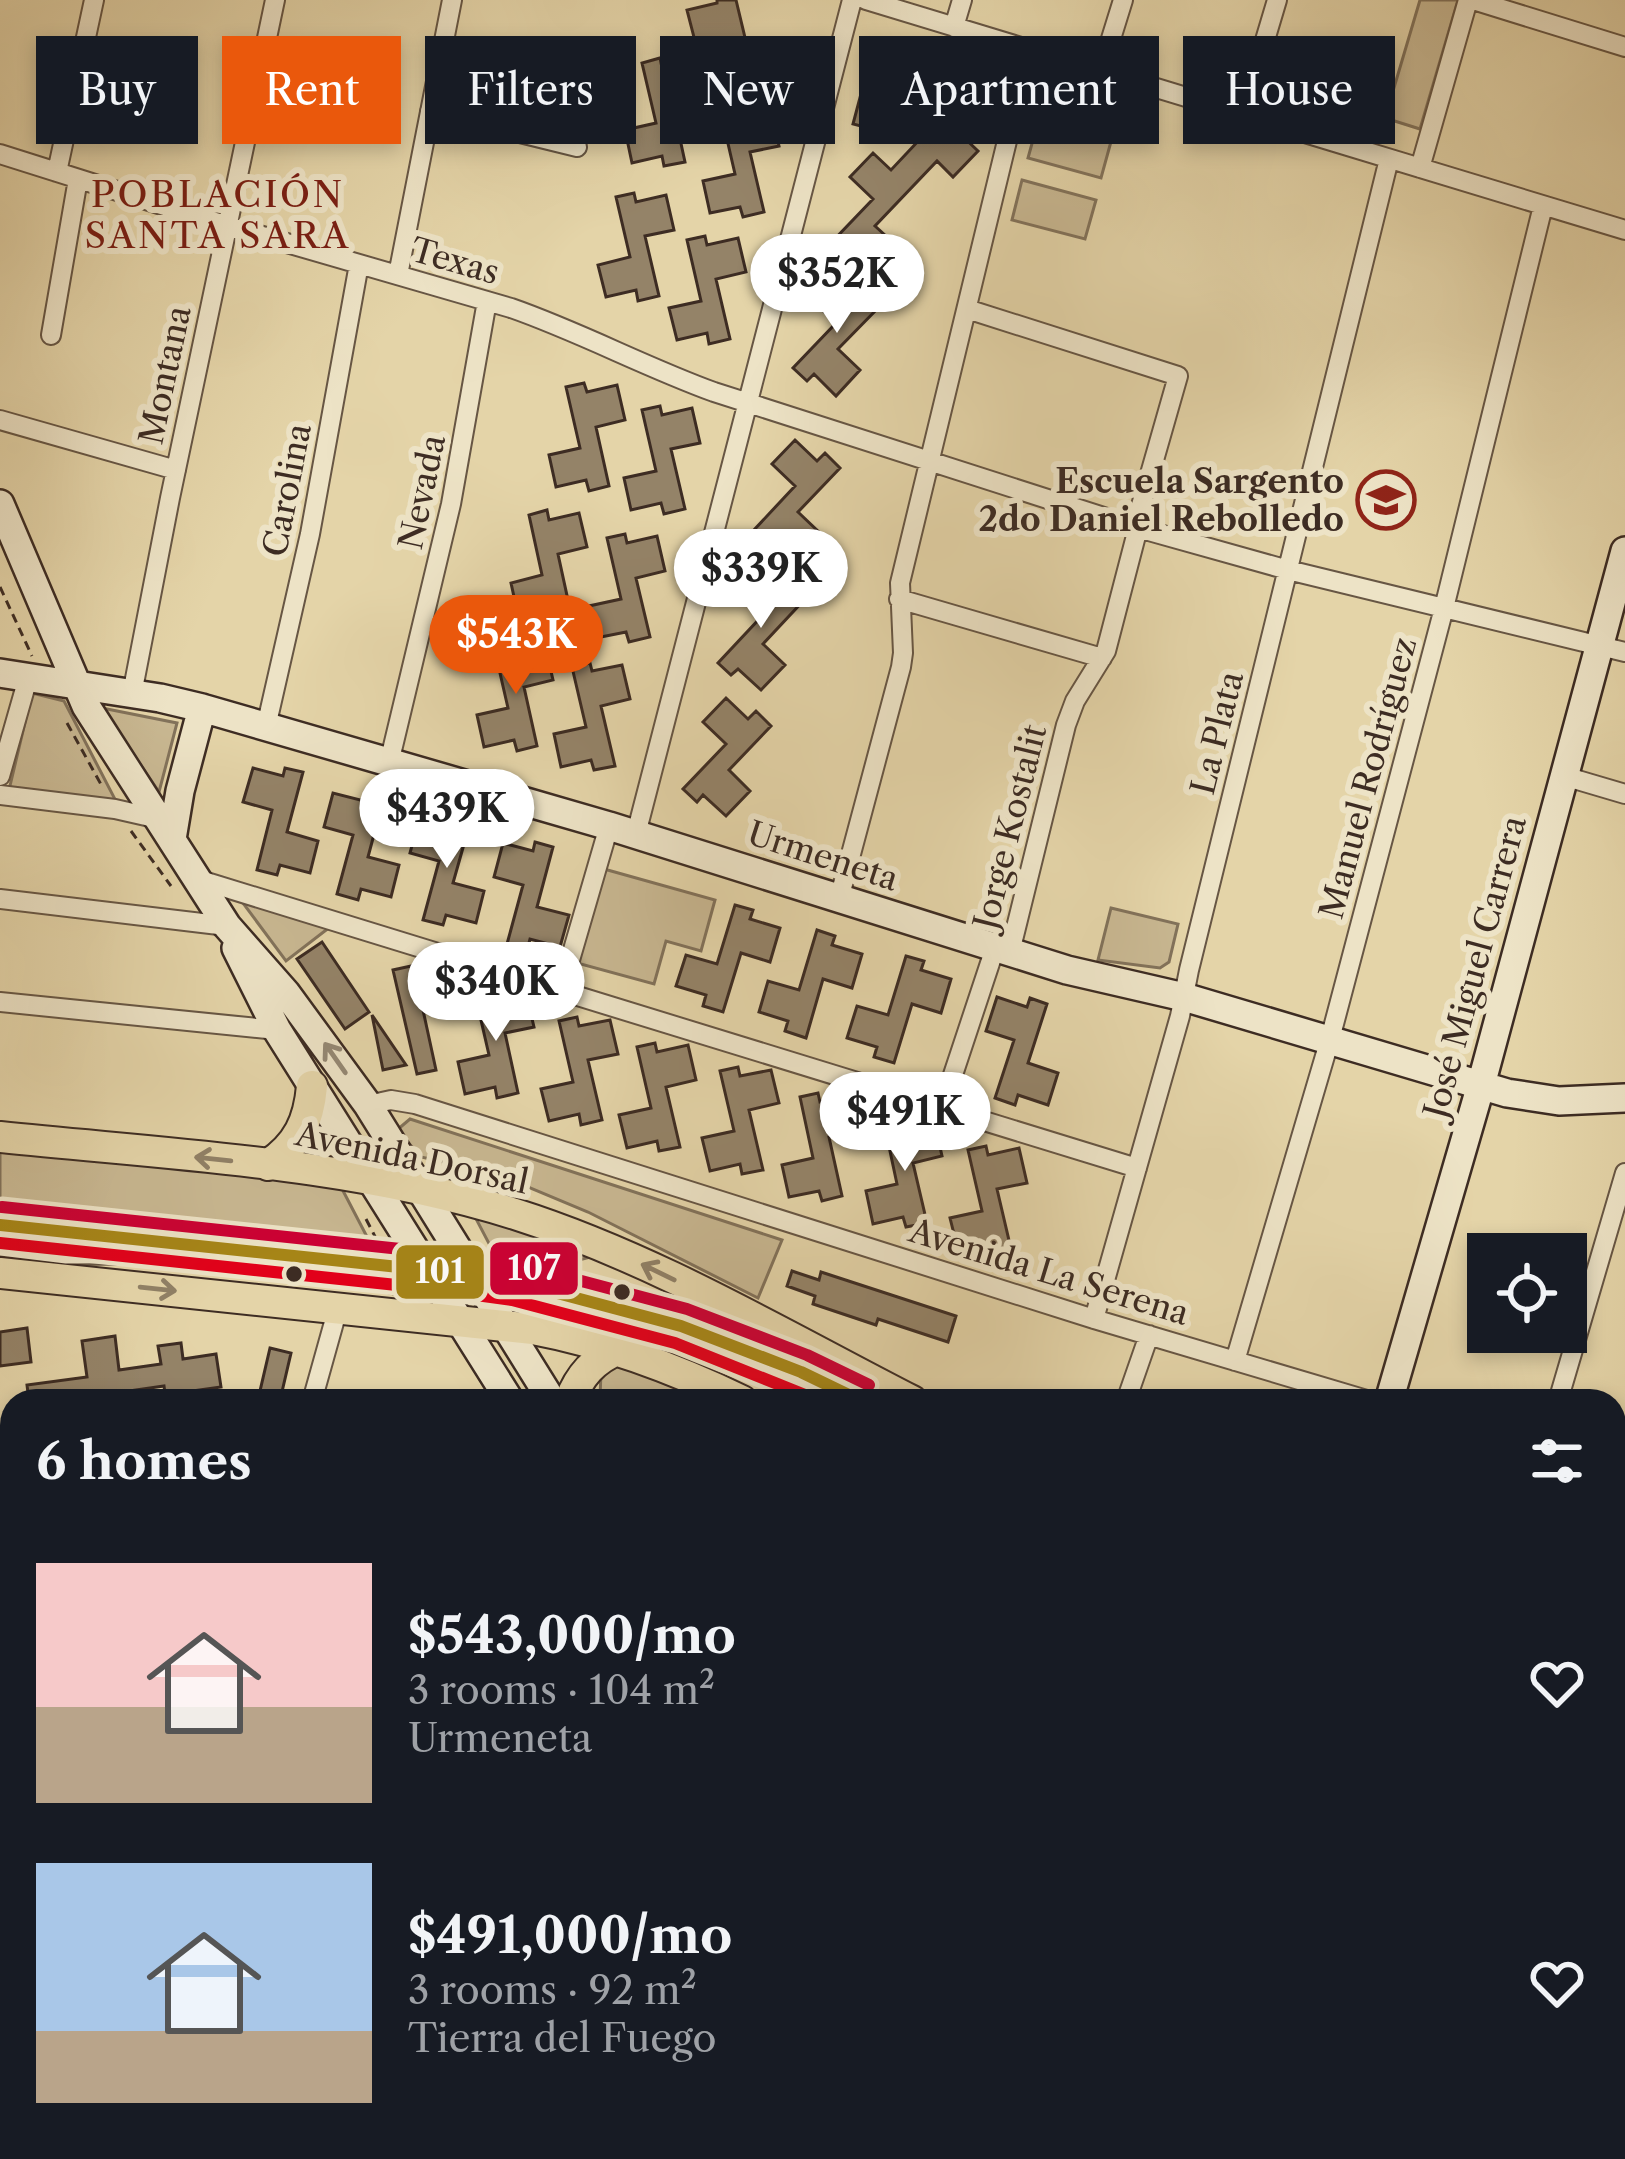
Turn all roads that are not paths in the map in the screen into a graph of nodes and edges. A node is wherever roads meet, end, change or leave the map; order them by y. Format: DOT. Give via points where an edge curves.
graph roads {
  1 [pos="94,0"];
  2 [pos="275,0"];
  3 [pos="452,0"];
  4 [pos="852,0"];
  5 [pos="866,0"];
  6 [pos="962,0"];
  7 [pos="1123,0"];
  8 [pos="1276,0"];
  9 [pos="1470,0"];
  10 [pos="954,27"];
  11 [pos="445,36"];
  12 [pos="983,36"];
  13 [pos="1112,36"];
  14 [pos="1266,36"];
  15 [pos="1625,46"];
  16 [pos="425,136"];
  17 [pos="565,144"];
  18 [pos="1007,144"];
  19 [pos="1343,144"];
  20 [pos="577,147"];
  21 [pos="0,154"];
  22 [pos="1389,158"];
  23 [pos="1420,168"];
  24 [pos="57,172"];
  25 [pos="78,179"];
  26 [pos="1543,206"];
  27 [pos="228,226"];
  28 [pos="1625,230"];
  29 [pos="358,264"];
  30 [pos="398,275"];
  31 [pos="487,301"];
  32 [pos="968,309"];
  33 [pos="51,335"];
  34 [pos="747,404"];
  35 [pos="0,420"];
  36 [pos="931,464"];
  37 [pos="176,470"];
  38 [pos="0,505"];
  39 [pos="1138,528"];
  40 [pos="1625,551"];
  41 [pos="1288,570"];
  42 [pos="898,598"];
  43 [pos="1444,608"];
  44 [pos="1612,649"];
  45 [pos="1102,658"];
  46 [pos="14,676"];
  47 [pos="76,686"];
  48 [pos="132,694"];
  49 [pos="202,708"];
  50 [pos="266,727"];
  51 [pos="389,763"];
  52 [pos="0,776"];
  53 [pos="1564,776"];
  54 [pos="1625,794"];
  55 [pos="0,795"];
  56 [pos="165,829"];
  57 [pos="622,830"];
  58 [pos="197,879"];
  59 [pos="0,899"];
  60 [pos="839,899"];
  61 [pos="227,926"];
  62 [pos="1003,950"];
  63 [pos="561,991"];
  64 [pos="1184,997"];
  65 [pos="0,1002"];
  66 [pos="277,1030"];
  67 [pos="1330,1039"];
  68 [pos="1481,1085"];
  69 [pos="312,1086"];
  70 [pos="1624,1094"];
  71 [pos="368,1105"];
  72 [pos="942,1108"];
  73 [pos="0,1137"];
  74 [pos="268,1165"];
  75 [pos="1137,1168"];
  76 [pos="1625,1173"];
  77 [pos="370,1180"];
  78 [pos="423,1191"];
  79 [pos="0,1225"];
  80 [pos="0,1251"];
  81 [pos="0,1273"];
  82 [pos="434,1281"];
  83 [pos="480,1286"];
  84 [pos="338,1308"];
  85 [pos="1094,1319"];
  86 [pos="458,1320"];
  87 [pos="505,1325"];
  88 [pos="1149,1335"];
  89 [pos="619,1349"];
  90 [pos="1235,1361"];
  91 [pos="315,1389"];
  92 [pos="500,1389"];
  93 [pos="545,1389"];
  94 [pos="576,1389"];
  95 [pos="717,1389"];
  96 [pos="795,1389"];
  97 [pos="836,1389"];
  98 [pos="889,1389"];
  99 [pos="1130,1389"];
  100 [pos="1330,1389"];
  101 [pos="1392,1389"];
  102 [pos="1562,1389"];
  1 -- 24 [label="street"];
  2 -- 27 [label="street, Montana"];
  3 -- 11 [label="street"];
  4 -- 34 [label="street"];
  5 -- 10 [label="street"];
  6 -- 10 [label="street"];
  7 -- 13 [label="street"];
  8 -- 14 [label="street"];
  9 -- 15 [label="street"];
  9 -- 23 [label="street"];
  10 -- 12 [label="street"];
  16 -- 30 [label="street"];
  17 -- 20 [label="street"];
  18 -- 32 [label="street"];
  19 -- 22 [label="street"];
  21 -- 24 [label="street, Texas"];
  22 -- 23 [label="street"];
  22 -- 41 [label="street, La Plata"];
  23 -- 26 [label="street"];
  24 -- 25 [label="street, Texas"];
  25 -- 27 [label="street, Texas"];
  25 -- 33 [label="street"];
  26 -- 28 [label="street"];
  26 -- 43 [label="street, Manuel Rodríguez"];
  27 -- 29 [label="street, Texas"];
  27 -- 37 [label="street, Montana"];
  29 -- 30 [label="street, Texas"];
  29 -- 50 [label="street, Carolina"];
  30 -- 31 [label="street, Texas"];
  31 -- 34 [label="street, Texas"];
  31 -- 51 [label="street, Nevada" via="451,504"];
  32 -- 36 [label="street"];
  32 -- 39 [label="street, Jorge Kostalit" via="1178,376"];
  34 -- 36 [label="street, Texas"];
  34 -- 57 [label="street"];
  35 -- 37 [label="street"];
  36 -- 39 [label="street, Texas"];
  36 -- 42 [label="street"];
  37 -- 48 [label="street, Montana"];
  38 -- 47 [label="street"];
  39 -- 41 [label="street, Texas"];
  39 -- 45 [label="street, Jorge Kostalit"];
  40 -- 44 [label="street, José Miguel Carrera"];
  41 -- 43 [label="street, Texas"];
  41 -- 64 [label="street, La Plata"];
  42 -- 45 [label="street"];
  42 -- 60 [label="street" via="902,667"];
  43 -- 44 [label="street, Texas"];
  43 -- 67 [label="street, Manuel Rodríguez"];
  44 -- 53 [label="street, José Miguel Carrera"];
  45 -- 62 [label="street, Jorge Kostalit" via="1066,724"];
  46 -- 47 [label="street, Urmeneta"];
  46 -- 52 [label="street"];
  47 -- 48 [label="street, Urmeneta"];
  47 -- 56 [label="street"];
  48 -- 49 [label="street, Urmeneta"];
  49 -- 50 [label="street, Urmeneta"];
  49 -- 56 [label="street"];
  50 -- 51 [label="street, Urmeneta"];
  51 -- 57 [label="street, Urmeneta"];
  53 -- 54 [label="street"];
  53 -- 68 [label="street, José Miguel Carrera"];
  55 -- 56 [label="street" via="115,809"];
  56 -- 58 [label="street"];
  57 -- 60 [label="street, Urmeneta"];
  57 -- 63 [label="street"];
  58 -- 61 [label="street"];
  58 -- 63 [label="street"];
  59 -- 61 [label="street"];
  60 -- 62 [label="street, Urmeneta"];
  61 -- 66 [label="street"];
  71 -- 61 [label="street, one-way"];
  62 -- 64 [label="street, Urmeneta"];
  62 -- 72 [label="street, Jorge Kostalit"];
  63 -- 72 [label="street"];
  64 -- 67 [label="street, Urmeneta"];
  64 -- 75 [label="street, La Plata"];
  65 -- 66 [label="street"];
  66 -- 69 [label="street"];
  67 -- 68 [label="street, Urmeneta"];
  67 -- 90 [label="street, Manuel Rodríguez"];
  68 -- 70 [label="street, Urmeneta" via="1559,1102"];
  68 -- 101 [label="street, José Miguel Carrera"];
  69 -- 74 [label="main road" via="303,1130"];
  69 -- 77 [label="street"];
  71 -- 78 [label="street"];
  71 -- 85 [label="street, Avenida La Serena" via="416,1104"];
  72 -- 75 [label="street"];
  74 -- 73 [label="main road, Avenida Dorsal, one-way"];
  74 -- 77 [label="main road, Avenida Dorsal"];
  75 -- 85 [label="street, La Plata"];
  76 -- 102 [label="street"];
  77 -- 78 [label="main road, Avenida Dorsal"];
  77 -- 82 [label="street"];
  78 -- 83 [label="street"];
  98 -- 78 [label="main road, Avenida Dorsal, one-way" via="602,1246"];
  79 -- 82 [label="lane"];
  80 -- 82 [label="lane" via="184,1258 322,1272 387,1288"];
  81 -- 84 [label="main road, one-way"];
  82 -- 83 [label="lane"];
  82 -- 83 [label="lane"];
  82 -- 86 [label="street"];
  83 -- 87 [label="street"];
  83 -- 96 [label="lane" via="649,1326"];
  83 -- 97 [label="lane" via="531,1286 666,1322"];
  84 -- 86 [label="main road"];
  84 -- 91 [label="street"];
  85 -- 88 [label="street, Avenida La Serena"];
  86 -- 87 [label="main road"];
  86 -- 92 [label="street"];
  87 -- 89 [label="main road"];
  87 -- 93 [label="street"];
  88 -- 90 [label="street, Avenida La Serena"];
  88 -- 99 [label="street"];
  89 -- 94 [label="main road" via="586,1371"];
  89 -- 95 [label="main road"];
  90 -- 100 [label="street, Avenida La Serena"];
}
